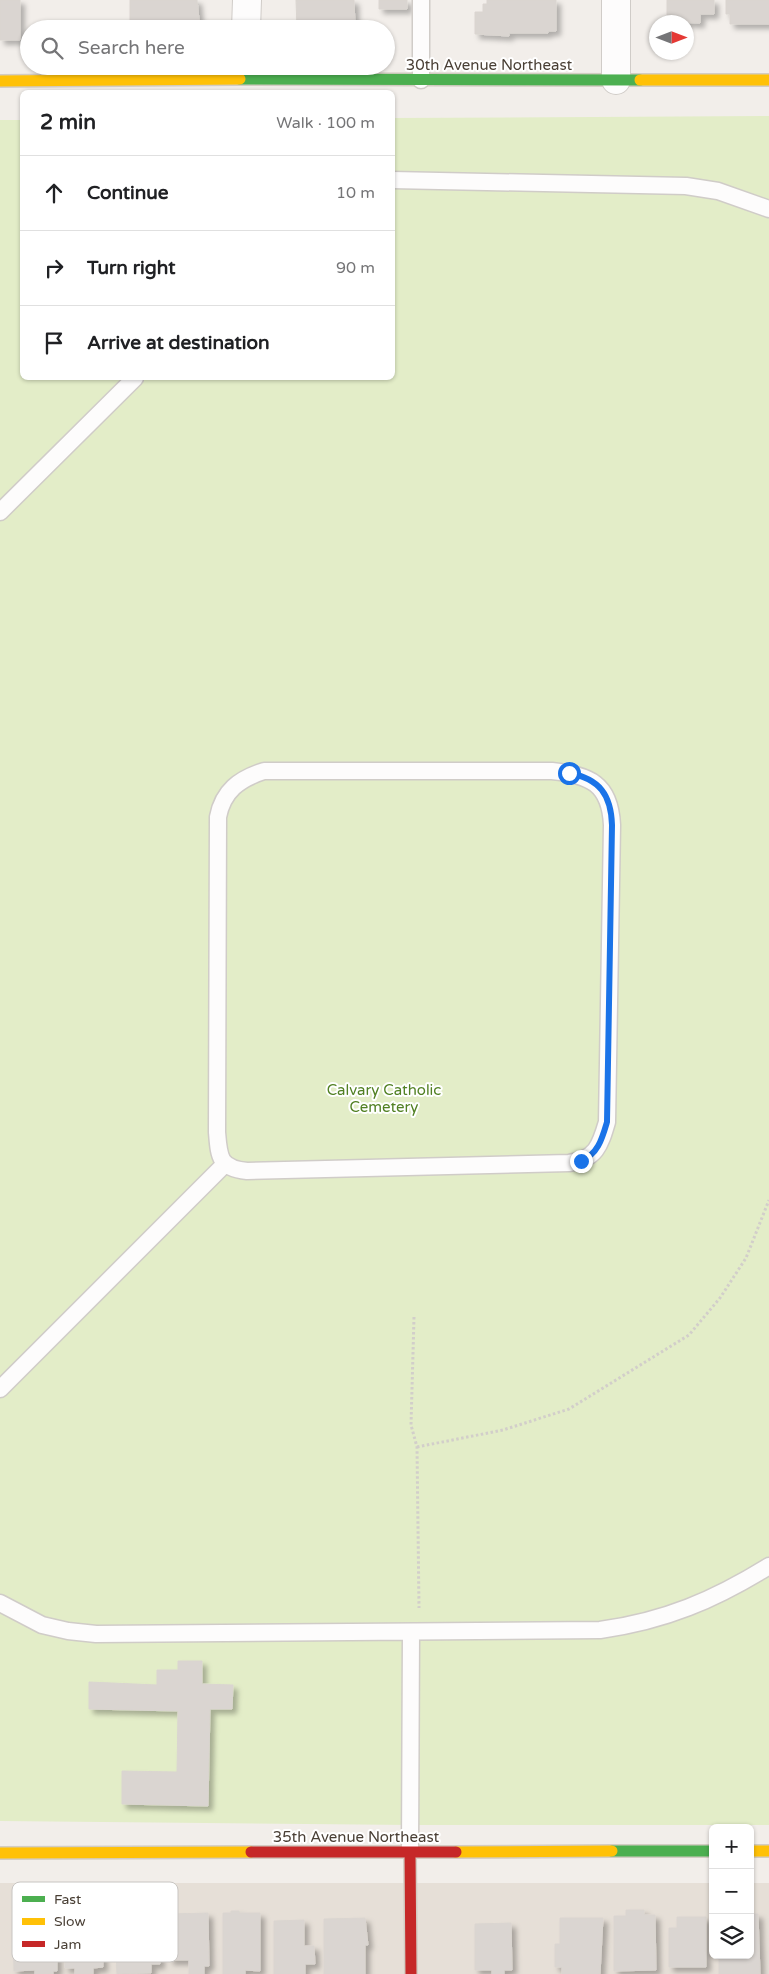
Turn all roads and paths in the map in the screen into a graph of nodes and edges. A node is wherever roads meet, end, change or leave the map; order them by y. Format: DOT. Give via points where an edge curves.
graph roads {
  1 [pos="247,0"];
  2 [pos="421,0"];
  3 [pos="616,0"];
  4 [pos="246,20"];
  5 [pos="184,75"];
  6 [pos="295,75"];
  7 [pos="421,80"];
  8 [pos="616,80"];
  9 [pos="769,80"];
  10 [pos="0,81"];
  11 [pos="395,180"];
  12 [pos="769,208"];
  13 [pos="133,380"];
  14 [pos="0,512"];
  15 [pos="224,1164"];
  16 [pos="769,1200"];
  17 [pos="414,1317"];
  18 [pos="0,1388"];
  19 [pos="417,1446"];
  20 [pos="769,1566"];
  21 [pos="0,1603"];
  22 [pos="415,1632"];
  23 [pos="709,1851"];
  24 [pos="754,1851"];
  25 [pos="769,1851"];
  26 [pos="410,1852"];
  27 [pos="0,1853"];
  28 [pos="411,1974"];
  1 -- 4 [label="street"];
  2 -- 7 [label="lane"];
  3 -- 8 [label="street"];
  5 -- 10 [label="street, 30th Avenue Northeast"];
  6 -- 7 [label="street, 30th Avenue Northeast"];
  7 -- 8 [label="street, 30th Avenue Northeast"];
  8 -- 9 [label="street, 30th Avenue Northeast"];
  11 -- 12 [label="lane" via="686,186 718,190"];
  13 -- 14 [label="lane"];
  15 -- 15 [label="lane" via="247,1170 569,1163 588,1158 597,1149 607,1122 612,825 610,805 595,783 582,776 552,771 264,772 240,781 226,793 217,837 217,1132 220,1158"];
  15 -- 18 [label="lane"];
  16 -- 19 [label="path" via="746,1258 720,1298 689,1335 569,1408 503,1430"];
  17 -- 19 [label="path" via="411,1425"];
  19 -- 22 [label="path"];
  20 -- 22 [label="lane" via="700,1605 633,1625 600,1630"];
  21 -- 22 [label="lane" via="42,1625 96,1634"];
  22 -- 26 [label="lane"];
  23 -- 26 [label="street, 35th Avenue Northeast"];
  24 -- 25 [label="street"];
  26 -- 27 [label="street, 35th Avenue Northeast"];
  26 -- 28 [label="street"];
}
